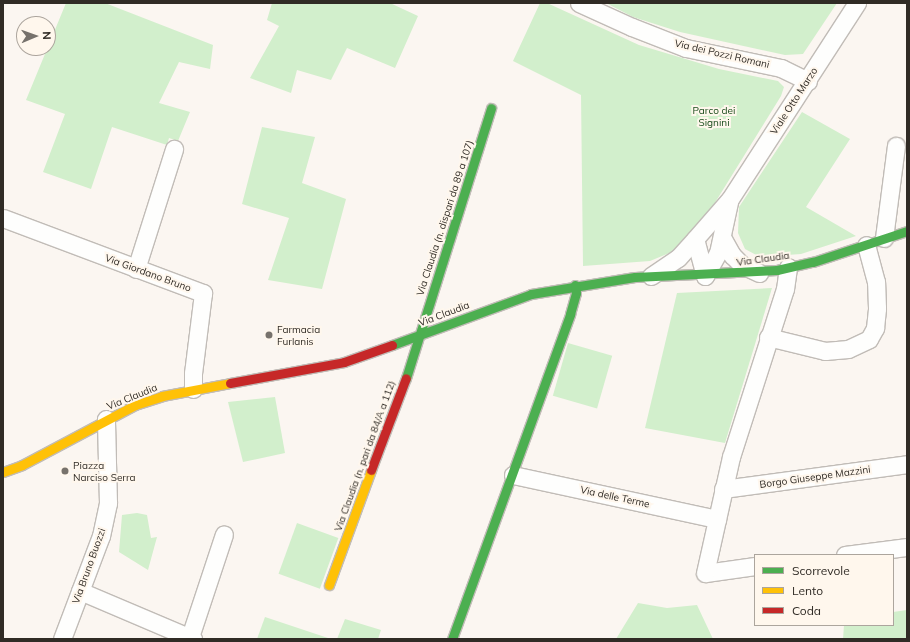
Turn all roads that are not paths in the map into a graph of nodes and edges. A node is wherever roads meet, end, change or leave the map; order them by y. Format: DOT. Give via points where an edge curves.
graph roads {
  1 [pos="857,3"];
  2 [pos="585,5"];
  3 [pos="808,81"];
  4 [pos="491,108"];
  5 [pos="896,146"];
  6 [pos="174,149"];
  7 [pos="730,200"];
  8 [pos="3,218"];
  9 [pos="907,231"];
  10 [pos="722,237"];
  11 [pos="884,238"];
  12 [pos="695,239"];
  13 [pos="866,244"];
  14 [pos="788,267"];
  15 [pos="136,269"];
  16 [pos="759,273"];
  17 [pos="651,276"];
  18 [pos="705,276"];
  19 [pos="575,285"];
  20 [pos="419,335"];
  21 [pos="768,337"];
  22 [pos="194,389"];
  23 [pos="106,419"];
  24 [pos="907,464"];
  25 [pos="3,472"];
  26 [pos="513,475"];
  27 [pos="722,489"];
  28 [pos="717,519"];
  29 [pos="224,534"];
  30 [pos="907,547"];
  31 [pos="853,554"];
  32 [pos="754,566"];
  33 [pos="329,585"];
  34 [pos="80,591"];
  35 [pos="191,638"];
  36 [pos="62,639"];
  37 [pos="452,639"];
  1 -- 3 [label="street, Viale Otto Marzo"];
  2 -- 3 [label="street, Via dei Pozzi Romani" via="686,48 781,68"];
  3 -- 7 [label="street, Viale Otto Marzo"];
  4 -- 20 [label="street, Via Claudia (n. dispari da 89 a 107)"];
  5 -- 11 [label="street"];
  6 -- 15 [label="street"];
  7 -- 10 [label="street, Viale Otto Marzo"];
  7 -- 12 [label="street, Viale Otto Marzo"];
  8 -- 15 [label="street, Via Giordano Bruno"];
  9 -- 11 [label="street, Via Claudia"];
  10 -- 16 [label="street" via="732,255 742,265"];
  10 -- 18 [label="street, Viale Otto Marzo" via="715,260"];
  11 -- 13 [label="street, Via Claudia"];
  12 -- 17 [label="street, Viale Otto Marzo" via="678,258"];
  12 -- 18 [label="street"];
  13 -- 14 [label="street, Via Claudia" via="813,262"];
  13 -- 21 [label="street" via="876,282 877,308 874,328 869,339 848,349 825,351"];
  14 -- 16 [label="street, Via Claudia"];
  14 -- 21 [label="street" via="785,289"];
  15 -- 22 [label="street, Via Giordano Bruno" via="203,294 193,373"];
  16 -- 18 [label="street, Via Claudia"];
  17 -- 18 [label="street, Via Claudia"];
  17 -- 19 [label="street, Via Claudia"];
  19 -- 20 [label="street, Via Claudia" via="531,294"];
  19 -- 26 [label="street" via="576,293 570,314"];
  20 -- 22 [label="street, Via Claudia" via="344,362"];
  20 -- 33 [label="street, Via Claudia (n. pari da 84/A a 112)"];
  21 -- 27 [label="street"];
  22 -- 23 [label="street, Via Claudia" via="135,405"];
  23 -- 25 [label="street, Via Claudia" via="22,465"];
  23 -- 34 [label="street, Via Bruno Buozzi" via="108,503 101,536"];
  24 -- 27 [label="street, Borgo Giuseppe Mazzini"];
  26 -- 28 [label="street, Via delle Terme"];
  26 -- 37 [label="street"];
  27 -- 28 [label="street"];
  28 -- 32 [label="street" via="705,573"];
  29 -- 35 [label="street"];
  30 -- 31 [label="street"];
  34 -- 35 [label="street"];
  34 -- 36 [label="street, Via Bruno Buozzi"];
}
